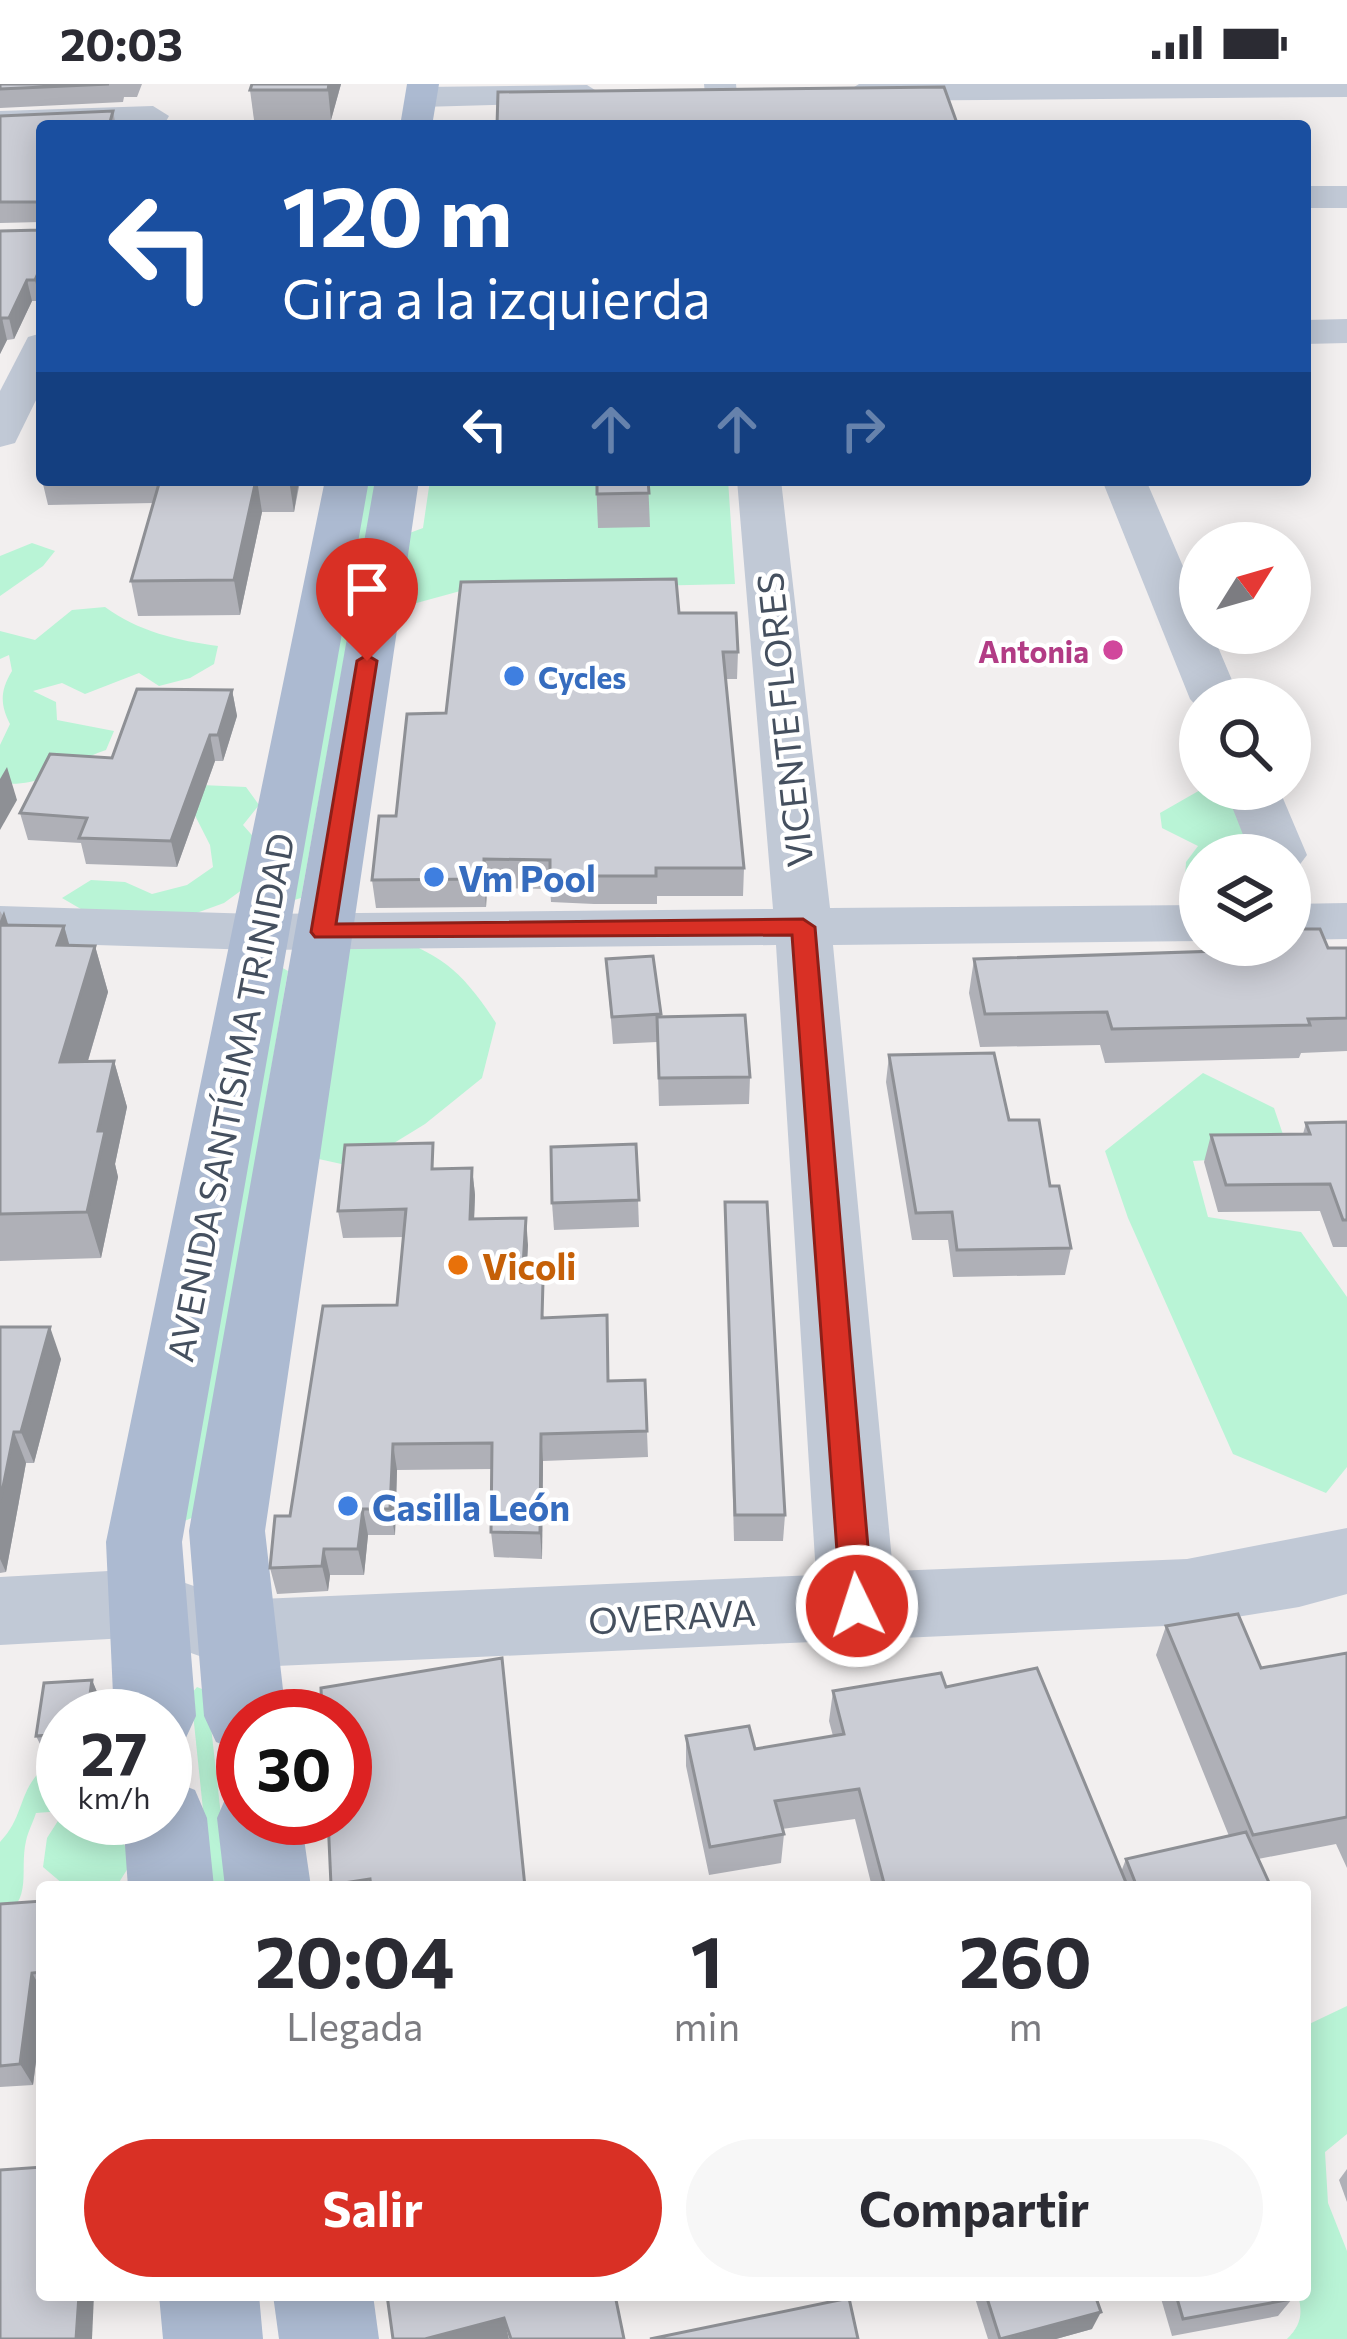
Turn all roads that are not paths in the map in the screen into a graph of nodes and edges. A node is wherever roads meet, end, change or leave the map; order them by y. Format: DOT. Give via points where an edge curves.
graph roads {
  1 [pos="165,84"];
  2 [pos="1347,87"];
  3 [pos="966,89"];
  4 [pos="833,94"];
  5 [pos="625,95"];
  6 [pos="420,102"];
  7 [pos="458,102"];
  8 [pos="151,120"];
  9 [pos="979,120"];
  10 [pos="0,121"];
  11 [pos="36,121"];
  12 [pos="1347,196"];
  13 [pos="1311,197"];
  14 [pos="1311,332"];
  15 [pos="1347,332"];
  16 [pos="24,362"];
  17 [pos="0,434"];
  18 [pos="346,486"];
  19 [pos="396,486"];
  20 [pos="760,486"];
  21 [pos="1126,486"];
  22 [pos="1206,678"];
  23 [pos="1179,923"];
  24 [pos="0,924"];
  25 [pos="803,927"];
  26 [pos="292,932"];
  27 [pos="1347,1561"];
  28 [pos="145,1603"];
  29 [pos="857,1606"];
  30 [pos="0,1611"];
  31 [pos="235,1634"];
  32 [pos="153,1689"];
  33 [pos="242,1689"];
  34 [pos="167,1845"];
  35 [pos="263,1845"];
  36 [pos="170,1881"];
  37 [pos="267,1881"];
  38 [pos="210,2301"];
  39 [pos="324,2301"];
  40 [pos="213,2339"];
  41 [pos="329,2339"];
  1 -- 8 [label="street"];
  2 -- 3 [label="street"];
  3 -- 4 [label="street"];
  3 -- 9 [label="street"];
  5 -- 7 [label="street"];
  6 -- 7 [label="street"];
  10 -- 11 [label="street"];
  12 -- 13 [label="street"];
  14 -- 15 [label="street"];
  16 -- 17 [label="street"];
  18 -- 26 [label="main road, AVENIDA SANTÍSIMA TRINIDAD"];
  19 -- 26 [label="main road, AVENIDA SANTÍSIMA TRINIDAD"];
  20 -- 25 [label="street, VICENTE FLORES"];
  21 -- 22 [label="street"];
  23 -- 25 [label="street"];
  24 -- 26 [label="street"];
  25 -- 26 [label="street"];
  25 -- 29 [label="street, VICENTE FLORES"];
  26 -- 28 [label="main road, AVENIDA SANTÍSIMA TRINIDAD" via="144,1542"];
  26 -- 31 [label="main road, AVENIDA SANTÍSIMA TRINIDAD" via="227,1531"];
  27 -- 29 [label="street, OVERAVA" via="1187,1592"];
  28 -- 30 [label="street, OVERAVA"];
  28 -- 31 [label="street, OVERAVA"];
  28 -- 32 [label="main road, AVENIDA SANTÍSIMA TRINIDAD"];
  29 -- 31 [label="street, OVERAVA"];
  31 -- 33 [label="main road, AVENIDA SANTÍSIMA TRINIDAD"];
  34 -- 36 [label="main road"];
  35 -- 37 [label="main road"];
  38 -- 40 [label="main road"];
  39 -- 41 [label="main road"];
}
